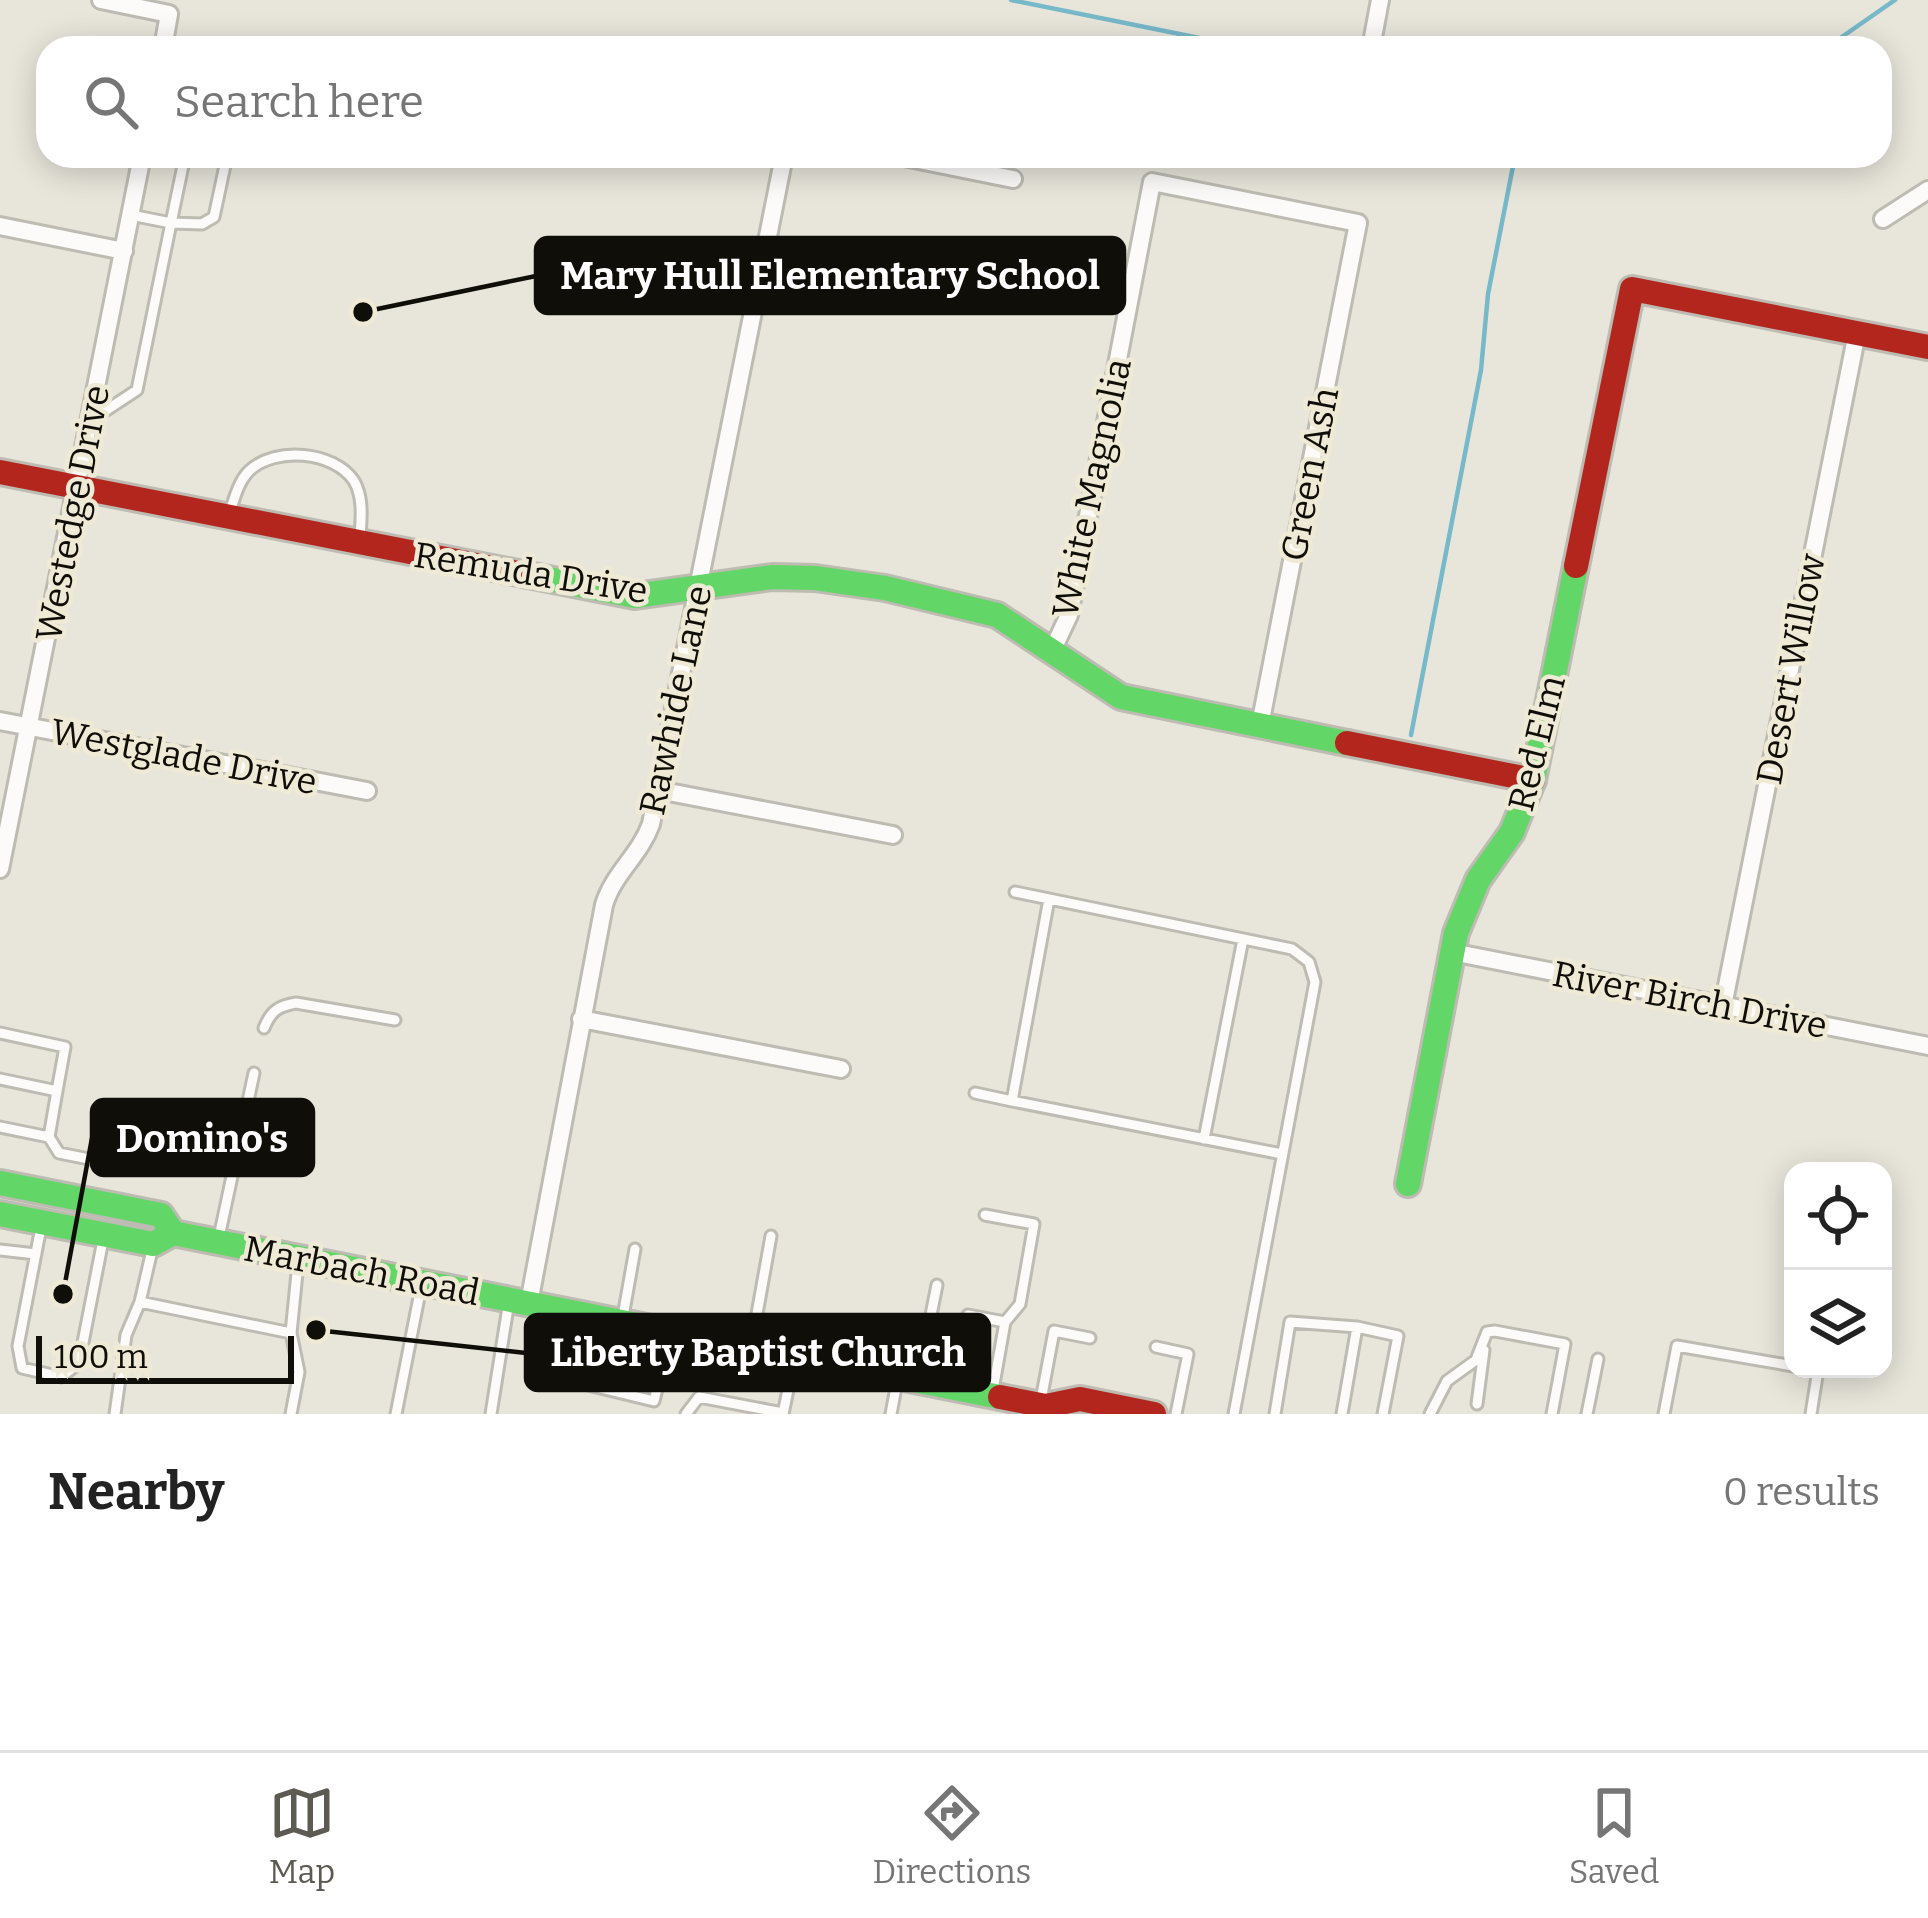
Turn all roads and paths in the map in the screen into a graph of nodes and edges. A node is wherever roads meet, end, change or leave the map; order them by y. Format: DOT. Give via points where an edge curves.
graph roads {
  1 [pos="100,0"];
  2 [pos="1380,0"];
  3 [pos="167,36"];
  4 [pos="1373,36"];
  5 [pos="140,168"];
  6 [pos="182,168"];
  7 [pos="224,168"];
  8 [pos="782,168"];
  9 [pos="961,168"];
  10 [pos="1013,178"];
  11 [pos="1928,190"];
  12 [pos="131,214"];
  13 [pos="1883,219"];
  14 [pos="171,223"];
  15 [pos="1358,223"];
  16 [pos="0,226"];
  17 [pos="124,251"];
  18 [pos="1857,333"];
  19 [pos="1928,347"];
  20 [pos="90,421"];
  21 [pos="0,472"];
  22 [pos="77,487"];
  23 [pos="228,517"];
  24 [pos="360,544"];
  25 [pos="699,588"];
  26 [pos="1052,651"];
  27 [pos="0,721"];
  28 [pos="1261,725"];
  29 [pos="30,727"];
  30 [pos="1534,780"];
  31 [pos="658,790"];
  32 [pos="367,791"];
  33 [pos="892,835"];
  34 [pos="0,866"];
  35 [pos="1015,892"];
  36 [pos="1049,899"];
  37 [pos="1243,939"];
  38 [pos="1452,952"];
  39 [pos="1723,1006"];
  40 [pos="581,1019"];
  41 [pos="395,1020"];
  42 [pos="264,1028"];
  43 [pos="0,1034"];
  44 [pos="1928,1046"];
  45 [pos="842,1069"];
  46 [pos="254,1073"];
  47 [pos="0,1079"];
  48 [pos="57,1091"];
  49 [pos="975,1094"];
  50 [pos="1012,1101"];
  51 [pos="0,1127"];
  52 [pos="49,1137"];
  53 [pos="1204,1139"];
  54 [pos="1282,1154"];
  55 [pos="94,1160"];
  56 [pos="0,1184"];
  57 [pos="1408,1184"];
  58 [pos="0,1214"];
  59 [pos="985,1215"];
  60 [pos="42,1222"];
  61 [pos="104,1234"];
  62 [pos="771,1237"];
  63 [pos="163,1239"];
  64 [pos="218,1242"];
  65 [pos="634,1249"];
  66 [pos="0,1250"];
  67 [pos="36,1254"];
  68 [pos="298,1258"];
  69 [pos="422,1282"];
  70 [pos="938,1285"];
  71 [pos="140,1302"];
  72 [pos="519,1302"];
  73 [pos="561,1310"];
  74 [pos="968,1315"];
  75 [pos="622,1322"];
  76 [pos="1005,1322"];
  77 [pos="1357,1327"];
  78 [pos="671,1332"];
  79 [pos="290,1333"];
  80 [pos="1090,1338"];
  81 [pos="1156,1347"];
  82 [pos="751,1348"];
  83 [pos="1484,1348"];
  84 [pos="795,1356"];
  85 [pos="1598,1359"];
  86 [pos="1784,1364"];
  87 [pos="897,1376"];
  88 [pos="1817,1378"];
  89 [pos="998,1402"];
  90 [pos="1477,1404"];
  91 [pos="1047,1410"];
  92 [pos="115,1414"];
  93 [pos="292,1414"];
  94 [pos="396,1414"];
  95 [pos="491,1414"];
  96 [pos="686,1414"];
  97 [pos="783,1414"];
  98 [pos="891,1414"];
  99 [pos="1154,1414"];
  100 [pos="1176,1414"];
  101 [pos="1234,1414"];
  102 [pos="1275,1414"];
  103 [pos="1342,1414"];
  104 [pos="1383,1414"];
  105 [pos="1430,1414"];
  106 [pos="1552,1414"];
  107 [pos="1587,1414"];
  108 [pos="1664,1414"];
  109 [pos="1811,1414"];
  1 -- 3 [label="street" via="170,14"];
  2 -- 4 [label="street"];
  5 -- 12 [label="street, Westedge Drive"];
  6 -- 14 [label="lane"];
  7 -- 14 [label="lane" via="214,218"];
  8 -- 25 [label="street, Rawhide Lane"];
  9 -- 10 [label="street"];
  11 -- 13 [label="street"];
  12 -- 14 [label="lane"];
  12 -- 17 [label="street, Westedge Drive"];
  14 -- 20 [label="lane" via="137,390"];
  15 -- 26 [label="street, White Magnolia" via="1152,182 1069,615"];
  15 -- 28 [label="street, Green Ash"];
  16 -- 17 [label="street"];
  17 -- 20 [label="street, Westedge Drive"];
  18 -- 19 [label="street"];
  18 -- 30 [label="street, Red Elm" via="1632,289"];
  18 -- 39 [label="street, Desert Willow"];
  20 -- 22 [label="street, Westedge Drive"];
  21 -- 22 [label="street, Remuda Drive"];
  22 -- 23 [label="street, Remuda Drive"];
  22 -- 29 [label="street, Westedge Drive"];
  23 -- 24 [label="street, Remuda Drive"];
  23 -- 24 [label="lane" via="250,470 289,455 314,457 353,479"];
  24 -- 25 [label="street, Remuda Drive" via="635,596"];
  25 -- 26 [label="street, Remuda Drive" via="815,577 1000,614"];
  25 -- 31 [label="street, Rawhide Lane"];
  26 -- 28 [label="street, Remuda Drive" via="1121,697"];
  27 -- 29 [label="street, Westglade Drive"];
  28 -- 30 [label="street, Remuda Drive"];
  29 -- 32 [label="street, Westglade Drive"];
  29 -- 34 [label="street, Westedge Drive"];
  30 -- 38 [label="street, Red Elm" via="1466,904"];
  31 -- 33 [label="street"];
  31 -- 40 [label="street, Rawhide Lane" via="645,841 609,887"];
  35 -- 36 [label="lane"];
  36 -- 37 [label="lane"];
  36 -- 50 [label="lane"];
  37 -- 53 [label="lane"];
  37 -- 54 [label="lane" via="1292,949 1310,962 1315,982"];
  38 -- 39 [label="street, River Birch Drive"];
  38 -- 57 [label="street, Red Elm"];
  39 -- 44 [label="street, River Birch Drive"];
  40 -- 45 [label="street"];
  40 -- 72 [label="street, Rawhide Lane"];
  41 -- 42 [label="lane" via="296,1003 280,1006"];
  43 -- 48 [label="lane" via="65,1047"];
  46 -- 64 [label="lane"];
  47 -- 48 [label="lane"];
  48 -- 52 [label="lane"];
  49 -- 50 [label="lane"];
  50 -- 53 [label="lane"];
  51 -- 52 [label="lane"];
  52 -- 55 [label="lane" via="59,1153"];
  53 -- 54 [label="lane"];
  54 -- 101 [label="lane"];
  56 -- 63 [label="street, Marbach Road" via="161,1215"];
  58 -- 60 [label="street, Marbach Road"];
  59 -- 76 [label="lane" via="1034,1225 1020,1304"];
  60 -- 61 [label="street, Marbach Road"];
  60 -- 67 [label="lane"];
  61 -- 63 [label="street, Marbach Road"];
  61 -- 67 [label="lane" via="79,1363 61,1377 22,1368"];
  62 -- 82 [label="lane"];
  63 -- 64 [label="street, Marbach Road"];
  63 -- 71 [label="lane"];
  64 -- 68 [label="street, Marbach Road"];
  65 -- 75 [label="lane"];
  66 -- 67 [label="lane"];
  68 -- 69 [label="street, Marbach Road"];
  68 -- 79 [label="lane"];
  69 -- 72 [label="street, Marbach Road"];
  69 -- 94 [label="lane"];
  70 -- 87 [label="lane" via="930,1320 903,1342"];
  71 -- 79 [label="lane"];
  71 -- 92 [label="lane" via="126,1335"];
  72 -- 73 [label="street, Marbach Road"];
  72 -- 95 [label="lane"];
  73 -- 75 [label="street, Marbach Road"];
  73 -- 78 [label="lane" via="547,1375 654,1401"];
  74 -- 76 [label="lane"];
  75 -- 78 [label="street, Marbach Road"];
  76 -- 89 [label="lane"];
  77 -- 102 [label="lane" via="1290,1322"];
  77 -- 103 [label="lane"];
  77 -- 104 [label="lane" via="1398,1336"];
  78 -- 82 [label="street, Marbach Road"];
  79 -- 93 [label="lane" via="299,1372"];
  80 -- 91 [label="lane" via="1054,1331"];
  81 -- 100 [label="lane" via="1188,1354"];
  82 -- 84 [label="street, Marbach Road"];
  83 -- 90 [label="lane"];
  83 -- 105 [label="lane" via="1447,1381"];
  83 -- 106 [label="lane" via="1486,1332 1496,1331 1565,1344"];
  84 -- 87 [label="street, Marbach Road"];
  84 -- 97 [label="lane"];
  85 -- 107 [label="lane"];
  86 -- 108 [label="lane" via="1677,1346"];
  87 -- 89 [label="street, Marbach Road"];
  87 -- 98 [label="lane"];
  88 -- 109 [label="lane"];
  89 -- 91 [label="street, Marbach Road"];
  91 -- 99 [label="street, Marbach Road" via="1080,1399"];
  96 -- 97 [label="lane" via="699,1397"];
}
